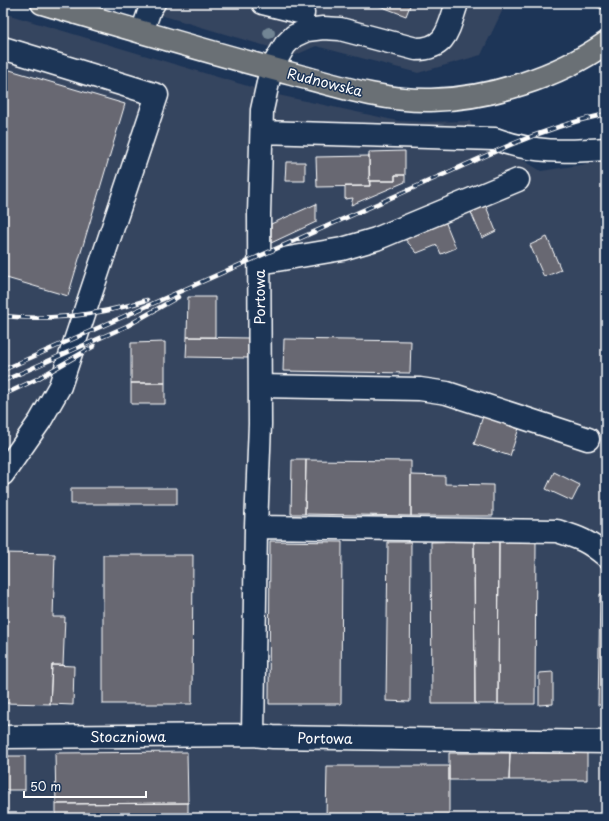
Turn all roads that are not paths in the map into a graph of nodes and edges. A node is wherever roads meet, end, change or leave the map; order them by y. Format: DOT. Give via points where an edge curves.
graph roads {
  1 [pos="42,3"];
  2 [pos="154,3"];
  3 [pos="263,3"];
  4 [pos="456,6"];
  5 [pos="305,15"];
  6 [pos="142,32"];
  7 [pos="604,44"];
  8 [pos="3,48"];
  9 [pos="271,69"];
  10 [pos="262,132"];
  11 [pos="606,149"];
  12 [pos="518,180"];
  13 [pos="259,263"];
  14 [pos="260,386"];
  15 [pos="588,439"];
  16 [pos="3,474"];
  17 [pos="256,527"];
  18 [pos="606,556"];
  19 [pos="253,736"];
  20 [pos="3,737"];
  21 [pos="606,742"];
  1 -- 6 [label="main road, Rudnowska"];
  2 -- 6 [label="street"];
  3 -- 5 [label="street"];
  4 -- 5 [label="street" via="445,37 436,45 425,49 416,49 340,29 323,28"];
  5 -- 9 [label="street, Portowa"];
  6 -- 9 [label="main road, Rudnowska"];
  7 -- 9 [label="main road, Rudnowska" via="576,61 537,79 464,98 394,98"];
  8 -- 16 [label="street" via="157,94 60,386 40,421"];
  9 -- 10 [label="street, Portowa" via="262,110"];
  10 -- 11 [label="street" via="495,139 539,151"];
  10 -- 13 [label="street, Portowa"];
  12 -- 13 [label="street" via="376,239"];
  13 -- 14 [label="street, Portowa"];
  14 -- 15 [label="street" via="420,389 447,393"];
  14 -- 17 [label="street, Portowa"];
  17 -- 18 [label="street" via="557,531 580,537"];
  17 -- 19 [label="street, Portowa"];
  19 -- 20 [label="street, Stoczniowa"];
  19 -- 21 [label="street, Portowa"];
}
